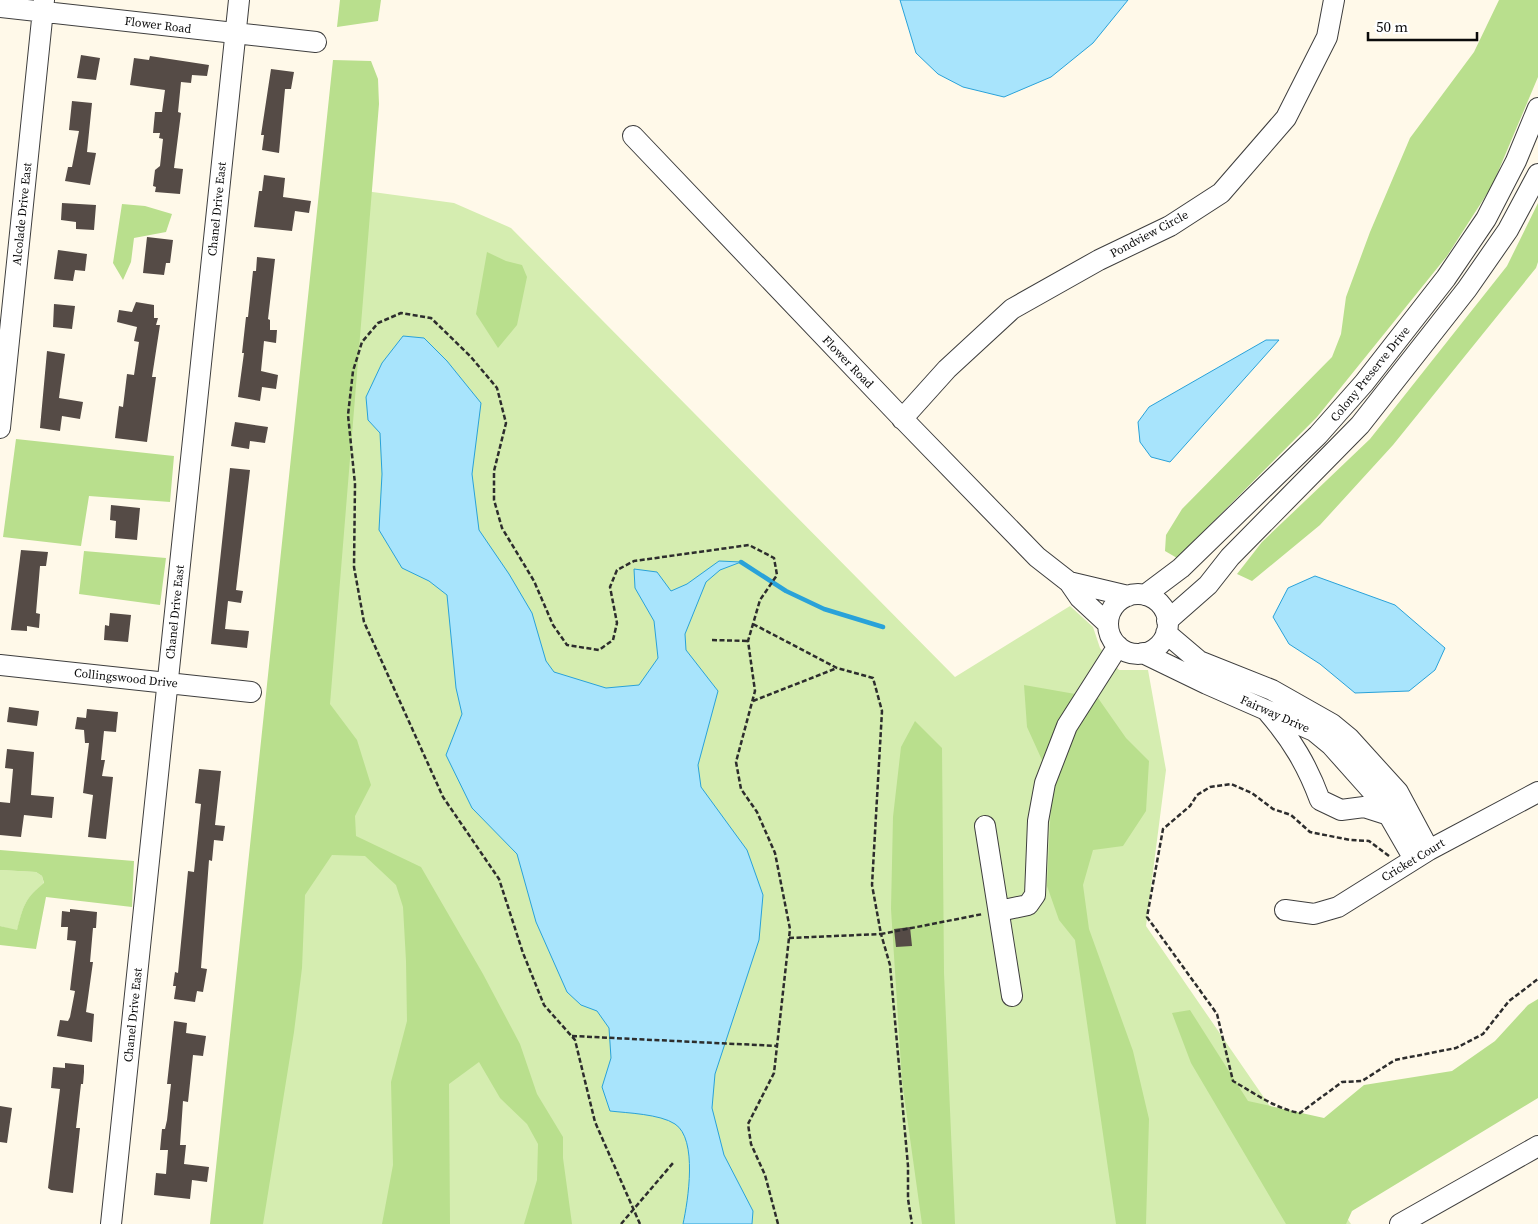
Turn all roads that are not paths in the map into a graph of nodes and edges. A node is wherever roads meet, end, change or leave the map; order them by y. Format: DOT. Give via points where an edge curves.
graph roads {
  1 [pos="239,0"];
  2 [pos="1334,0"];
  3 [pos="44,6"];
  4 [pos="0,7"];
  5 [pos="236,34"];
  6 [pos="316,42"];
  7 [pos="1538,108"];
  8 [pos="633,136"];
  9 [pos="1538,174"];
  10 [pos="902,419"];
  11 [pos="0,428"];
  12 [pos="1070,582"];
  13 [pos="1136,596"];
  14 [pos="1108,624"];
  15 [pos="1167,627"];
  16 [pos="1118,646"];
  17 [pos="1142,653"];
  18 [pos="0,665"];
  19 [pos="168,683"];
  20 [pos="251,692"];
  21 [pos="1264,708"];
  22 [pos="1373,791"];
  23 [pos="1538,792"];
  24 [pos="985,826"];
  25 [pos="1421,854"];
  26 [pos="1285,910"];
  27 [pos="998,911"];
  28 [pos="1012,996"];
  29 [pos="1538,1146"];
  30 [pos="111,1224"];
  31 [pos="1400,1224"];
  1 -- 5 [label="street, Chanel Drive East"];
  2 -- 10 [label="street, Pondview Circle" via="1327,37 1286,118 1221,193 1170,226 1099,260 1012,309 947,369"];
  3 -- 4 [label="street, Flower Road"];
  3 -- 5 [label="street, Flower Road"];
  3 -- 11 [label="street, Alcolade Drive East"];
  5 -- 6 [label="street, Flower Road"];
  5 -- 19 [label="street, Chanel Drive East"];
  7 -- 13 [label="street, Colony Preserve Drive" via="1516,161 1486,219 1446,278 1364,383 1318,435 1181,568"];
  8 -- 10 [label="street, Flower Road"];
  9 -- 15 [label="street, Colony Preserve Drive" via="1508,230 1378,403 1338,450 1230,557"];
  10 -- 12 [label="street, Flower Road" via="1037,557"];
  12 -- 13 [label="street, Flower Road"];
  12 -- 14 [label="street, Flower Road" via="1080,598"];
  13 -- 14 [label="street" via="1114,607"];
  13 -- 15 [label="street" via="1160,604"];
  14 -- 16 [label="street" via="1110,636"];
  15 -- 17 [label="street" via="1156,648"];
  15 -- 22 [label="street, Fairway Drive" via="1199,661 1272,690 1315,712 1349,738"];
  16 -- 17 [label="street" via="1128,652"];
  16 -- 27 [label="street" via="1067,726 1045,783 1038,821 1035,895 1028,905"];
  17 -- 21 [label="street, Fairway Drive"];
  18 -- 19 [label="street, Collingswood Drive"];
  19 -- 20 [label="street, Collingswood Drive"];
  19 -- 30 [label="street, Chanel Drive East"];
  21 -- 22 [label="street, Fairway Drive" via="1314,731"];
  21 -- 22 [label="street" via="1287,734 1309,770 1320,800 1341,810"];
  22 -- 25 [label="street, Fairway Drive"];
  22 -- 25 [label="street, Fairway Drive" via="1398,792"];
  23 -- 25 [label="street, Cricket Court"];
  24 -- 27 [label="street"];
  25 -- 26 [label="street, Cricket Court" via="1338,907 1314,914"];
  27 -- 28 [label="street"];
  29 -- 31 [label="street"];
}
